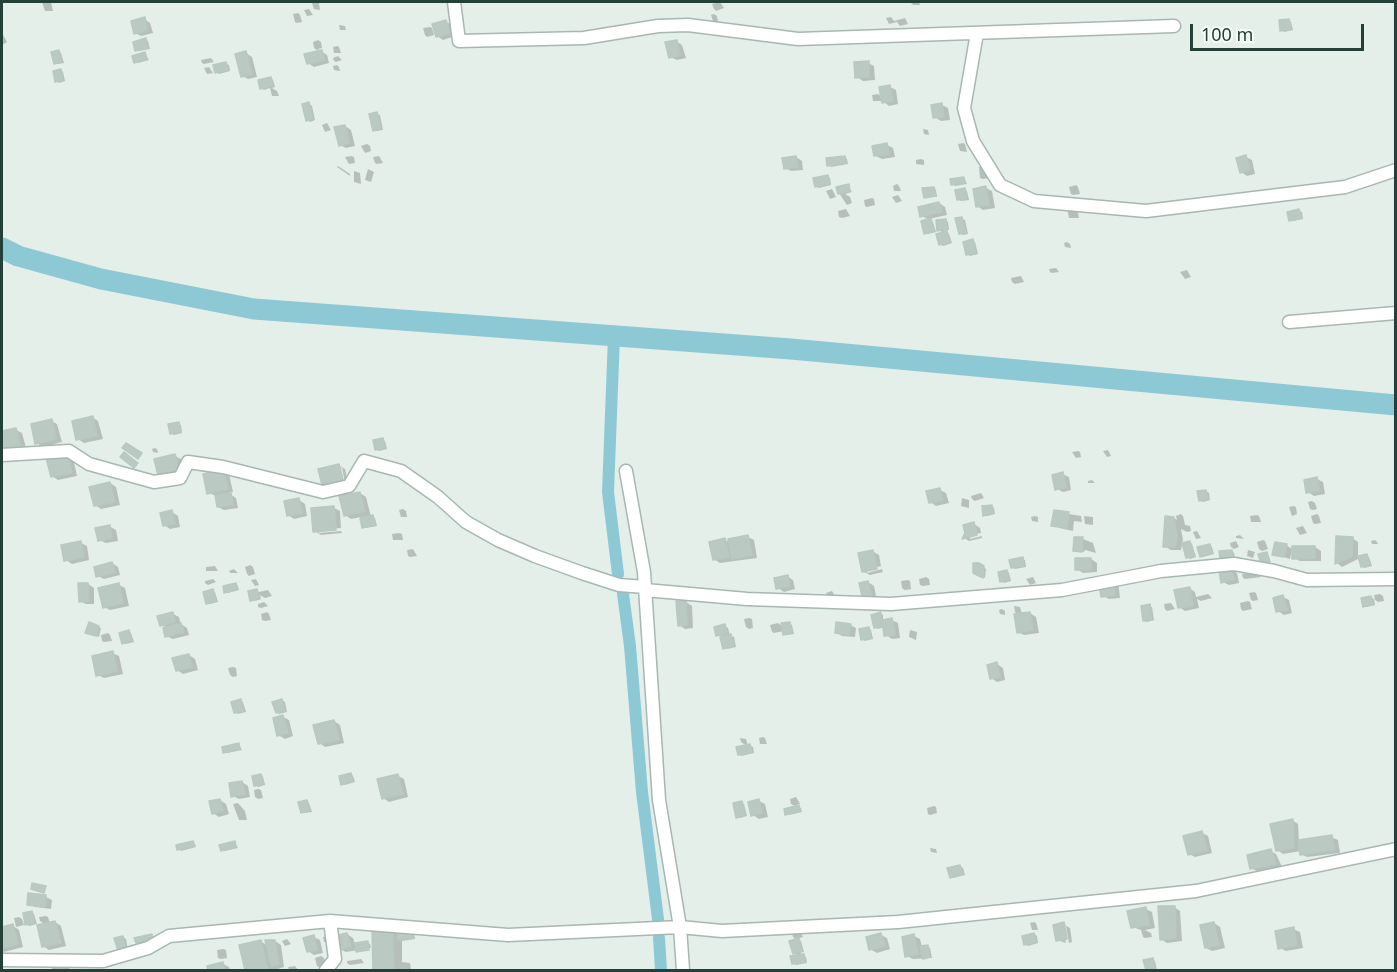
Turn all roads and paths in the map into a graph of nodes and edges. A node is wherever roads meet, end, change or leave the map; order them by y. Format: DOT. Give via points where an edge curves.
graph roads {
  1 [pos="454,2"];
  2 [pos="1174,26"];
  3 [pos="977,33"];
  4 [pos="1395,170"];
  5 [pos="1395,313"];
  6 [pos="1289,322"];
  7 [pos="2,455"];
  8 [pos="626,471"];
  9 [pos="1395,579"];
  10 [pos="645,589"];
  11 [pos="1395,849"];
  12 [pos="330,921"];
  13 [pos="680,927"];
  14 [pos="2,960"];
  15 [pos="326,970"];
  16 [pos="683,970"];
  1 -- 3 [label="street" via="459,41 584,38 688,25 798,39"];
  2 -- 3 [label="street"];
  3 -- 4 [label="street" via="964,108 973,141 1000,185 1034,201 1146,211 1345,187"];
  5 -- 6 [label="street"];
  7 -- 10 [label="street" via="69,451 89,464 154,482 180,478 188,462 323,492 349,486 364,461 400,471 466,522 498,540 609,582"];
  8 -- 10 [label="street"];
  9 -- 10 [label="street" via="1307,580 1234,564 1161,571 1062,590 891,604"];
  10 -- 13 [label="street" via="659,800"];
  11 -- 13 [label="street" via="1172,894 898,922 722,931"];
  12 -- 13 [label="street" via="508,935"];
  12 -- 14 [label="street" via="170,936 148,948 103,961"];
  12 -- 15 [label="street" via="335,959"];
  13 -- 16 [label="street"];
}
